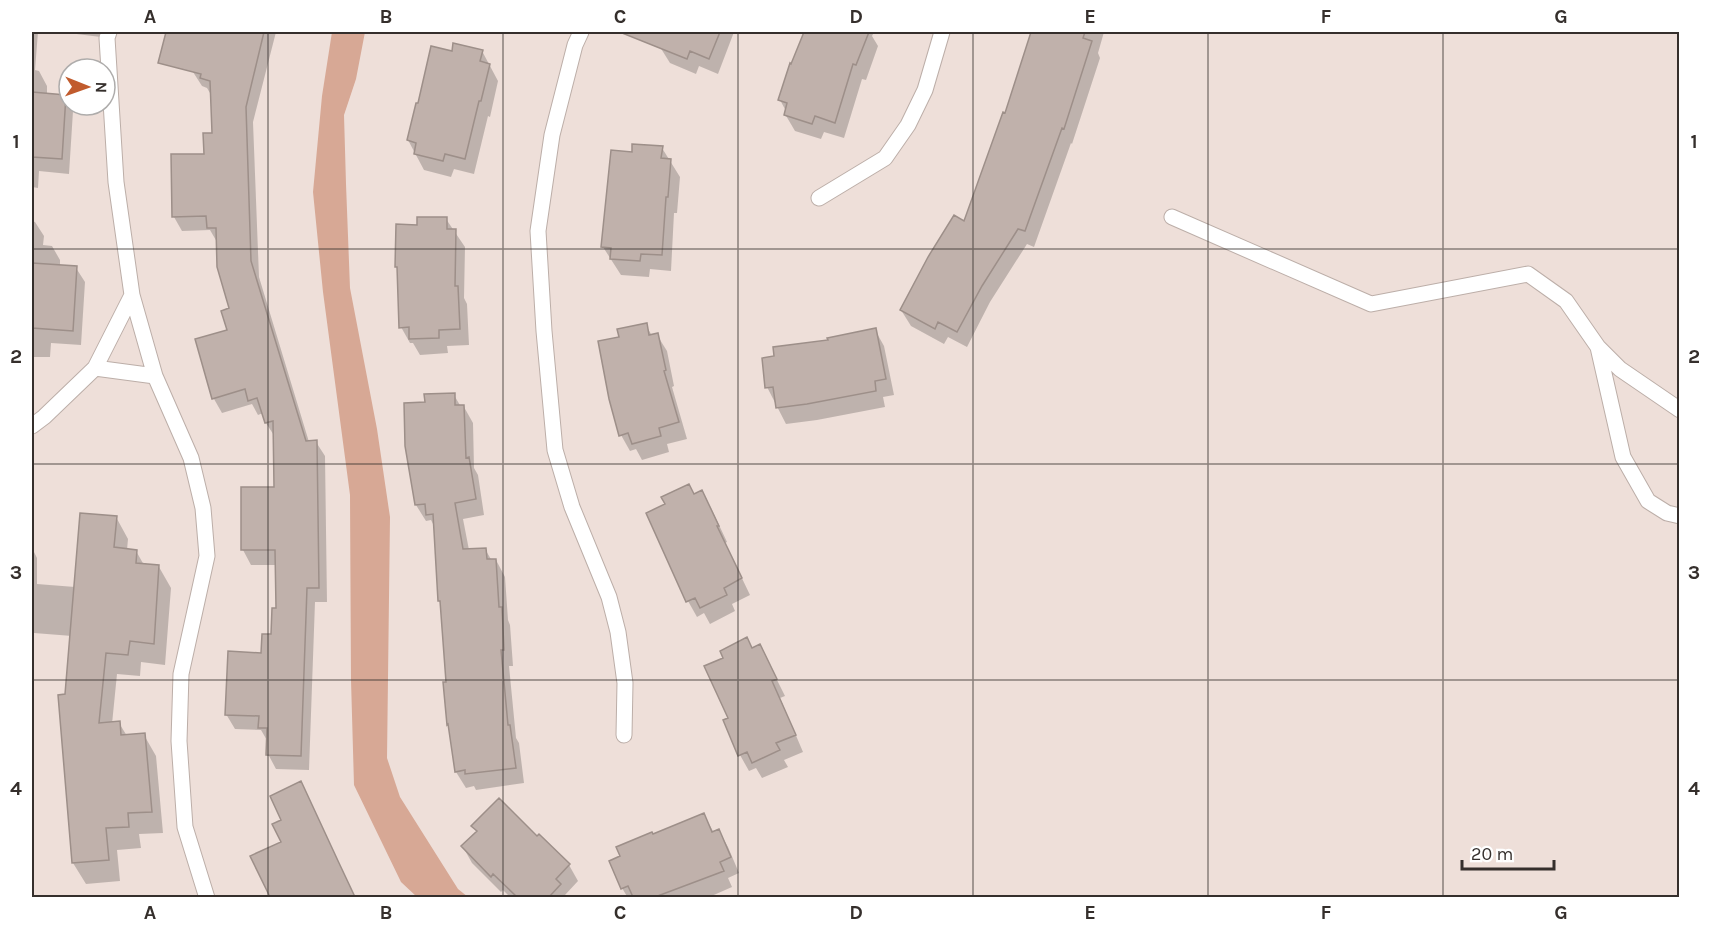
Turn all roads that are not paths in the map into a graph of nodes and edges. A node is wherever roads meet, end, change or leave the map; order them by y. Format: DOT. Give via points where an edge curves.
graph roads {
  1 [pos="108,32"];
  2 [pos="580,32"];
  3 [pos="942,32"];
  4 [pos="819,198"];
  5 [pos="1172,217"];
  6 [pos="132,295"];
  7 [pos="1598,347"];
  8 [pos="95,368"];
  9 [pos="155,376"];
  10 [pos="1680,410"];
  11 [pos="32,426"];
  12 [pos="1680,516"];
  13 [pos="624,735"];
  14 [pos="207,897"];
  1 -- 6 [label="lane" via="116,182"];
  2 -- 13 [label="lane" via="552,135 538,231 544,331 555,450 618,632 624,683"];
  3 -- 4 [label="lane" via="925,90 908,125 885,158"];
  5 -- 7 [label="lane" via="1371,304 1528,274 1566,301"];
  6 -- 8 [label="lane"];
  6 -- 9 [label="lane"];
  7 -- 10 [label="lane" via="1620,369"];
  7 -- 12 [label="lane" via="1623,457 1648,501"];
  8 -- 9 [label="lane"];
  8 -- 11 [label="lane"];
  9 -- 14 [label="lane" via="191,458 203,508 207,556 181,674 178,741 185,827"];
}
